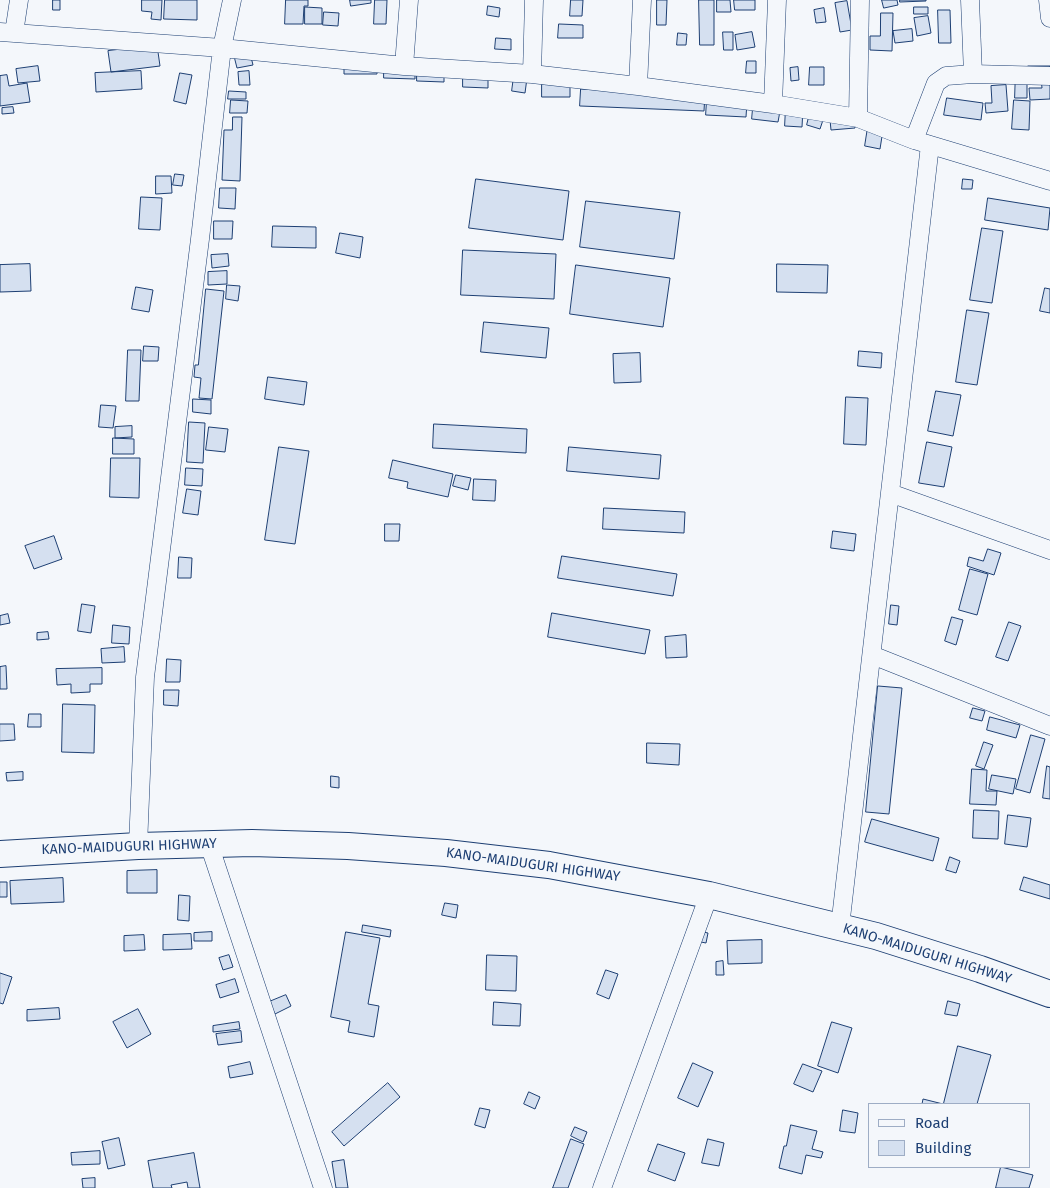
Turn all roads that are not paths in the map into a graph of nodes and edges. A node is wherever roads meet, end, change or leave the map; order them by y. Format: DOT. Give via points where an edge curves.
graph roads {
  1 [pos="19,0"];
  2 [pos="232,0"];
  3 [pos="409,0"];
  4 [pos="534,0"];
  5 [pos="642,0"];
  6 [pos="777,0"];
  7 [pos="860,0"];
  8 [pos="970,0"];
  9 [pos="1048,0"];
  10 [pos="1050,18"];
  11 [pos="7,33"];
  12 [pos="222,48"];
  13 [pos="404,66"];
  14 [pos="532,74"];
  15 [pos="973,74"];
  16 [pos="1050,76"];
  17 [pos="638,86"];
  18 [pos="773,104"];
  19 [pos="858,118"];
  20 [pos="922,143"];
  21 [pos="1050,180"];
  22 [pos="890,493"];
  23 [pos="1050,550"];
  24 [pos="872,655"];
  25 [pos="1050,726"];
  26 [pos="209,844"];
  27 [pos="138,846"];
  28 [pos="0,854"];
  29 [pos="709,895"];
  30 [pos="840,927"];
  31 [pos="1050,994"];
  32 [pos="323,1188"];
  33 [pos="602,1188"];
  1 -- 11 [label="street"];
  2 -- 12 [label="street"];
  3 -- 13 [label="street"];
  4 -- 14 [label="street"];
  5 -- 17 [label="street"];
  6 -- 18 [label="street"];
  7 -- 19 [label="street"];
  8 -- 15 [label="street"];
  9 -- 10 [label="street"];
  11 -- 12 [label="street"];
  12 -- 13 [label="street"];
  12 -- 27 [label="street" via="145,677"];
  13 -- 14 [label="street"];
  14 -- 17 [label="street"];
  15 -- 16 [label="street"];
  15 -- 20 [label="street" via="946,76 936,83"];
  17 -- 18 [label="street"];
  18 -- 19 [label="street"];
  19 -- 20 [label="street"];
  20 -- 21 [label="street"];
  20 -- 22 [label="street"];
  22 -- 23 [label="street"];
  22 -- 24 [label="street"];
  24 -- 25 [label="street"];
  24 -- 30 [label="street"];
  26 -- 27 [label="highway, KANO-MAIDUGURI HIGHWAY"];
  26 -- 29 [label="highway, KANO-MAIDUGURI HIGHWAY" via="348,846 446,853 549,865"];
  26 -- 32 [label="street"];
  27 -- 28 [label="highway, KANO-MAIDUGURI HIGHWAY"];
  29 -- 30 [label="highway, KANO-MAIDUGURI HIGHWAY"];
  29 -- 33 [label="street"];
  30 -- 31 [label="highway, KANO-MAIDUGURI HIGHWAY" via="971,966"];
}
